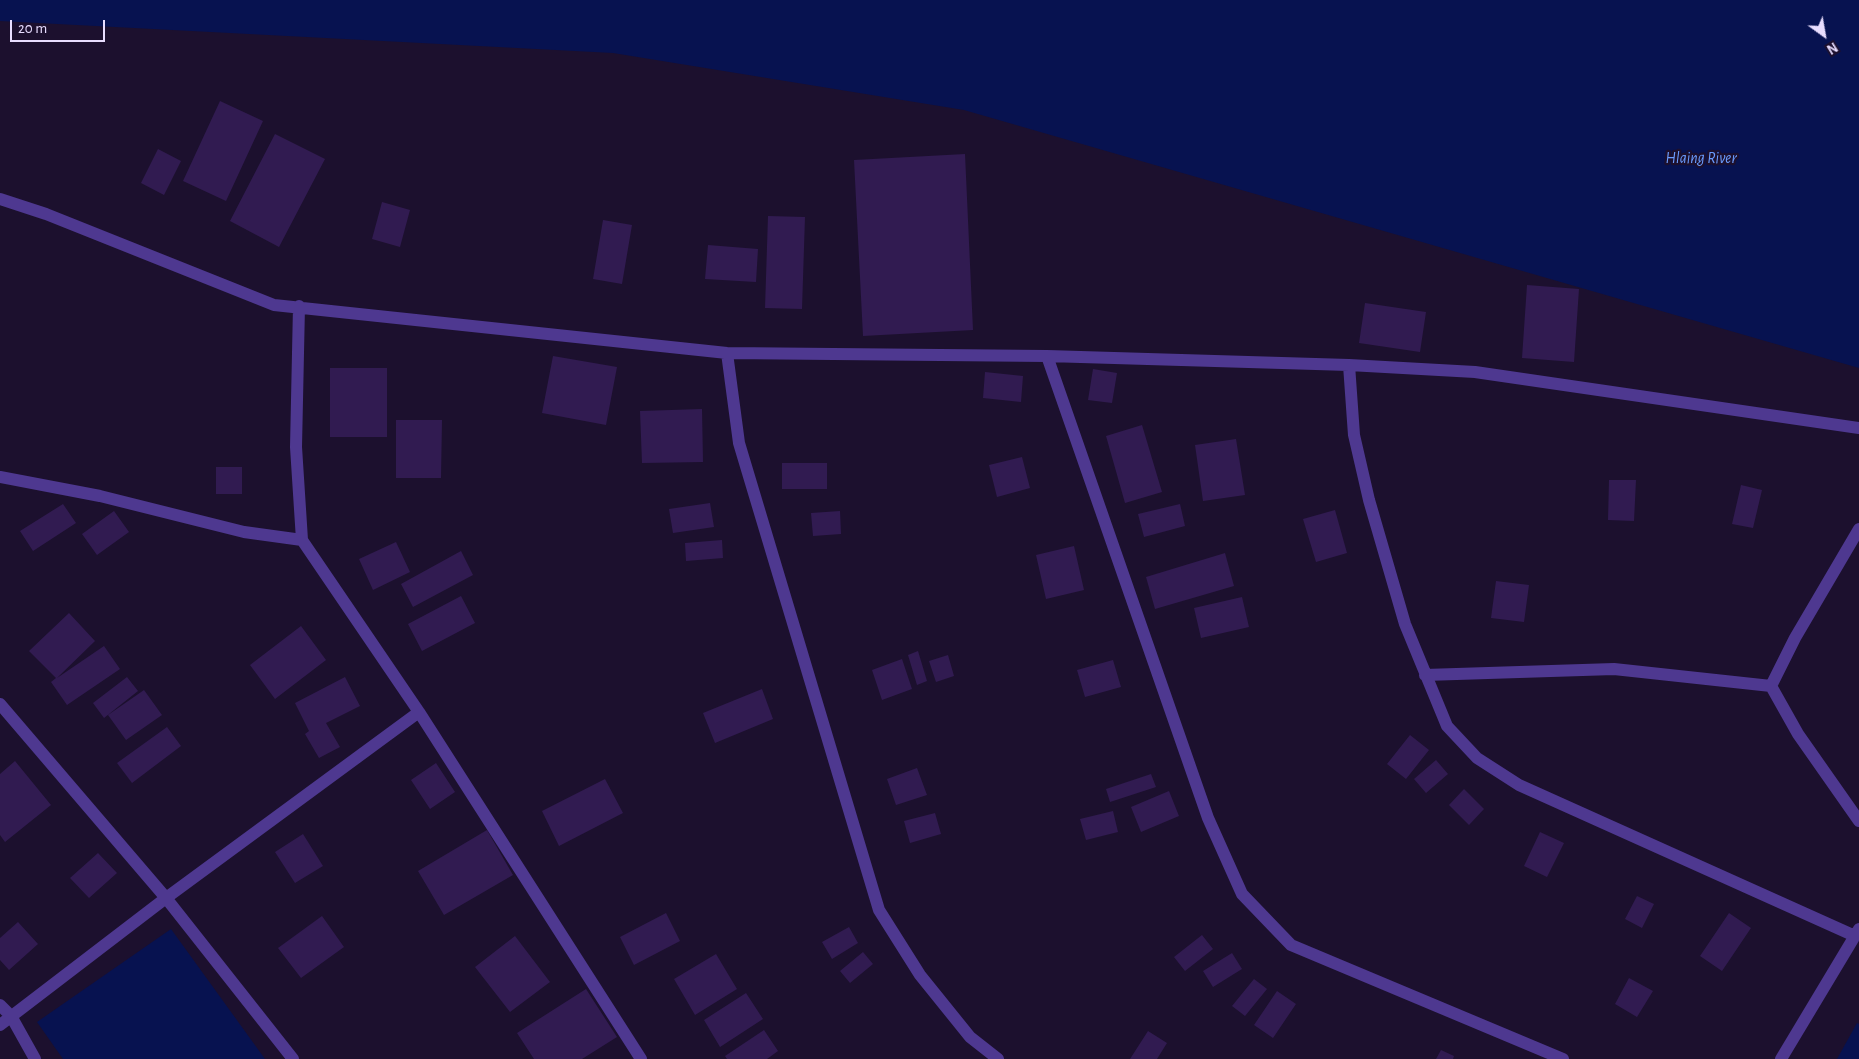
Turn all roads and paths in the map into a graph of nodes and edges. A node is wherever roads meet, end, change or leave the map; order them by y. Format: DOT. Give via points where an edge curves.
graph roads {
  1 [pos="0,198"];
  2 [pos="299,306"];
  3 [pos="727,353"];
  4 [pos="1047,356"];
  5 [pos="1349,365"];
  6 [pos="1859,428"];
  7 [pos="0,477"];
  8 [pos="1859,529"];
  9 [pos="302,540"];
  10 [pos="1425,675"];
  11 [pos="1771,686"];
  12 [pos="0,704"];
  13 [pos="419,712"];
  14 [pos="1859,820"];
  15 [pos="166,898"];
  16 [pos="1857,932"];
  17 [pos="0,1006"];
  18 [pos="11,1016"];
  19 [pos="0,1024"];
  20 [pos="35,1059"];
  21 [pos="293,1059"];
  22 [pos="641,1059"];
  23 [pos="998,1059"];
  24 [pos="1563,1059"];
  25 [pos="1781,1059"];
  1 -- 2 [label="street" via="274,305"];
  2 -- 3 [label="street"];
  2 -- 9 [label="street" via="296,447"];
  3 -- 4 [label="street"];
  3 -- 23 [label="street" via="739,443 880,910 920,975 970,1037"];
  4 -- 5 [label="street"];
  4 -- 24 [label="street" via="1208,818 1242,894 1291,945"];
  5 -- 6 [label="street" via="1474,372"];
  5 -- 10 [label="street" via="1354,435 1369,500 1405,624"];
  7 -- 9 [label="street" via="100,496 244,532"];
  8 -- 11 [label="street" via="1795,638"];
  9 -- 13 [label="street"];
  10 -- 11 [label="street" via="1614,669"];
  10 -- 16 [label="street" via="1447,726 1477,758 1519,785"];
  11 -- 14 [label="street" via="1798,734"];
  12 -- 15 [label="street"];
  13 -- 15 [label="street"];
  13 -- 22 [label="street"];
  15 -- 18 [label="street"];
  15 -- 21 [label="street"];
  16 -- 25 [label="street"];
  17 -- 18 [label="street"];
  18 -- 19 [label="street"];
  18 -- 20 [label="street"];
}
